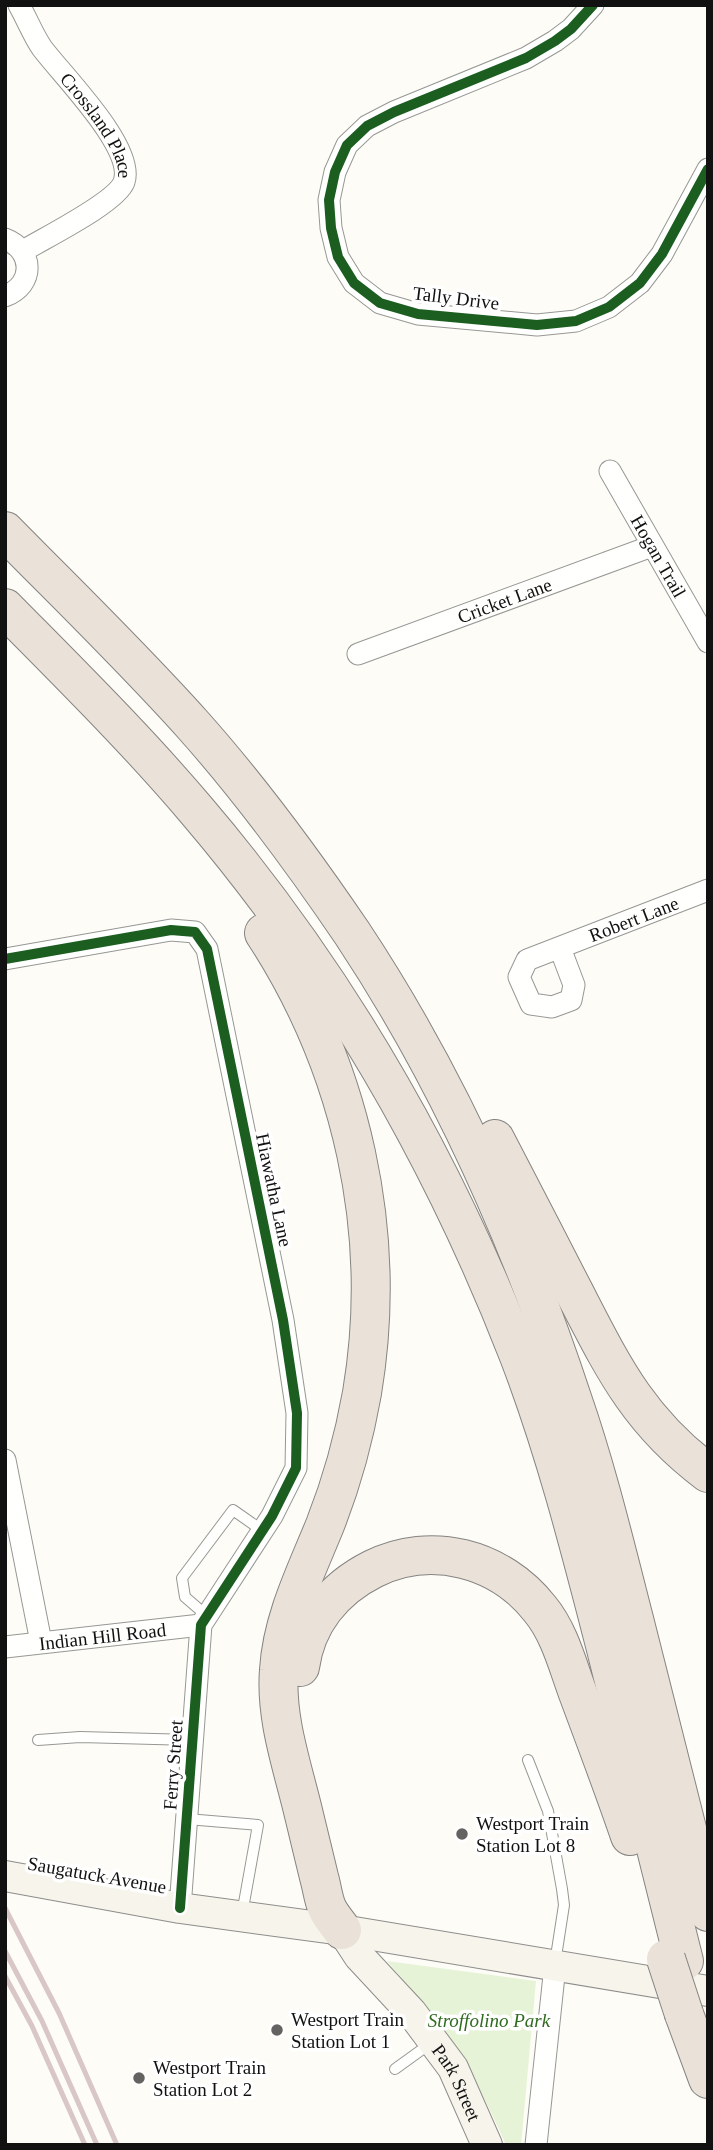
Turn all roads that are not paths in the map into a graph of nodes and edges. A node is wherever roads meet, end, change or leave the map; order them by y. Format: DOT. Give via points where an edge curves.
graph roads {
  1 [pos="19,5"];
  2 [pos="593,5"];
  3 [pos="708,169"];
  4 [pos="14,245"];
  5 [pos="5,296"];
  6 [pos="610,471"];
  7 [pos="5,531"];
  8 [pos="652,546"];
  9 [pos="5,608"];
  10 [pos="708,642"];
  11 [pos="358,654"];
  12 [pos="111,717"];
  13 [pos="315,880"];
  14 [pos="708,890"];
  15 [pos="560,947"];
  16 [pos="5,959"];
  17 [pos="5,1460"];
  18 [pos="708,1473"];
  19 [pos="263,1531"];
  20 [pos="204,1621"];
  21 [pos="41,1642"];
  22 [pos="5,1647"];
  23 [pos="38,1740"];
  24 [pos="192,1740"];
  25 [pos="528,1760"];
  26 [pos="187,1819"];
  27 [pos="5,1876"];
  28 [pos="180,1908"];
  29 [pos="708,1912"];
  30 [pos="241,1916"];
  31 [pos="341,1930"];
  32 [pos="675,1960"];
  33 [pos="555,1966"];
  34 [pos="697,2007"];
  35 [pos="434,2042"];
  36 [pos="708,2056"];
  37 [pos="395,2068"];
  38 [pos="708,2080"];
  39 [pos="487,2145"];
  40 [pos="536,2145"];
  1 -- 4 [label="street, Crossland Place" via="41,46 117,143 124,181 113,197"];
  2 -- 3 [label="street, Tally Drive" via="571,29 526,58 394,112 367,126 347,145 329,200 338,257 354,283 380,303 418,314 537,325 576,321 610,307 640,283 662,254"];
  4 -- 5 [label="street, Crossland Place" via="27,260 27,270 20,287"];
  6 -- 8 [label="street, Hogan Trail"];
  7 -- 13 [label="highway" via="195,727"];
  8 -- 10 [label="street, Hogan Trail"];
  8 -- 11 [label="street, Cricket Lane"];
  9 -- 12 [label="highway"];
  12 -- 31 [label="highway" via="288,972 326,1052 357,1154 371,1281 362,1390 344,1471 288,1618 278,1672 280,1712 304,1815 327,1909"];
  12 -- 32 [label="highway" via="198,812 314,963 383,1071 471,1242 520,1360 561,1483 595,1606"];
  13 -- 18 [label="highway" via="390,968 440,1040 627,1390 660,1432"];
  13 -- 29 [label="highway" via="387,989 450,1101 547,1327 610,1523"];
  14 -- 15 [label="street, Robert Lane"];
  16 -- 19 [label="street, Hiawatha Lane" via="171,930 195,932 207,949 283,1320 297,1413 296,1468"];
  17 -- 21 [label="street"];
  19 -- 20 [label="street, Hiawatha Lane"];
  19 -- 20 [label="lane" via="233,1510 182,1578 185,1597"];
  20 -- 21 [label="street, Indian Hill Road"];
  20 -- 24 [label="street, Ferry Street"];
  21 -- 22 [label="street, Indian Hill Road"];
  23 -- 24 [label="lane"];
  24 -- 26 [label="street, Ferry Street"];
  25 -- 33 [label="lane" via="548,1811 562,1889"];
  26 -- 28 [label="street, Ferry Street"];
  26 -- 30 [label="lane" via="258,1825"];
  27 -- 28 [label="main road, Saugatuck Avenue"];
  28 -- 30 [label="main road, Saugatuck Avenue"];
  30 -- 31 [label="main road, Saugatuck Avenue"];
  31 -- 32 [label="highway" via="346,1912 301,1720 299,1682 305,1643 327,1604 366,1573 412,1556 446,1555 478,1563 507,1578 531,1598 550,1623"];
  31 -- 33 [label="main road, Saugatuck Avenue"];
  31 -- 35 [label="main road, Park Street"];
  32 -- 34 [label="highway"];
  33 -- 34 [label="main road, Saugatuck Avenue"];
  33 -- 40 [label="street"];
  34 -- 36 [label="highway"];
  34 -- 38 [label="highway"];
  35 -- 37 [label="lane"];
  35 -- 39 [label="main road, Park Street" via="453,2068"];
}
